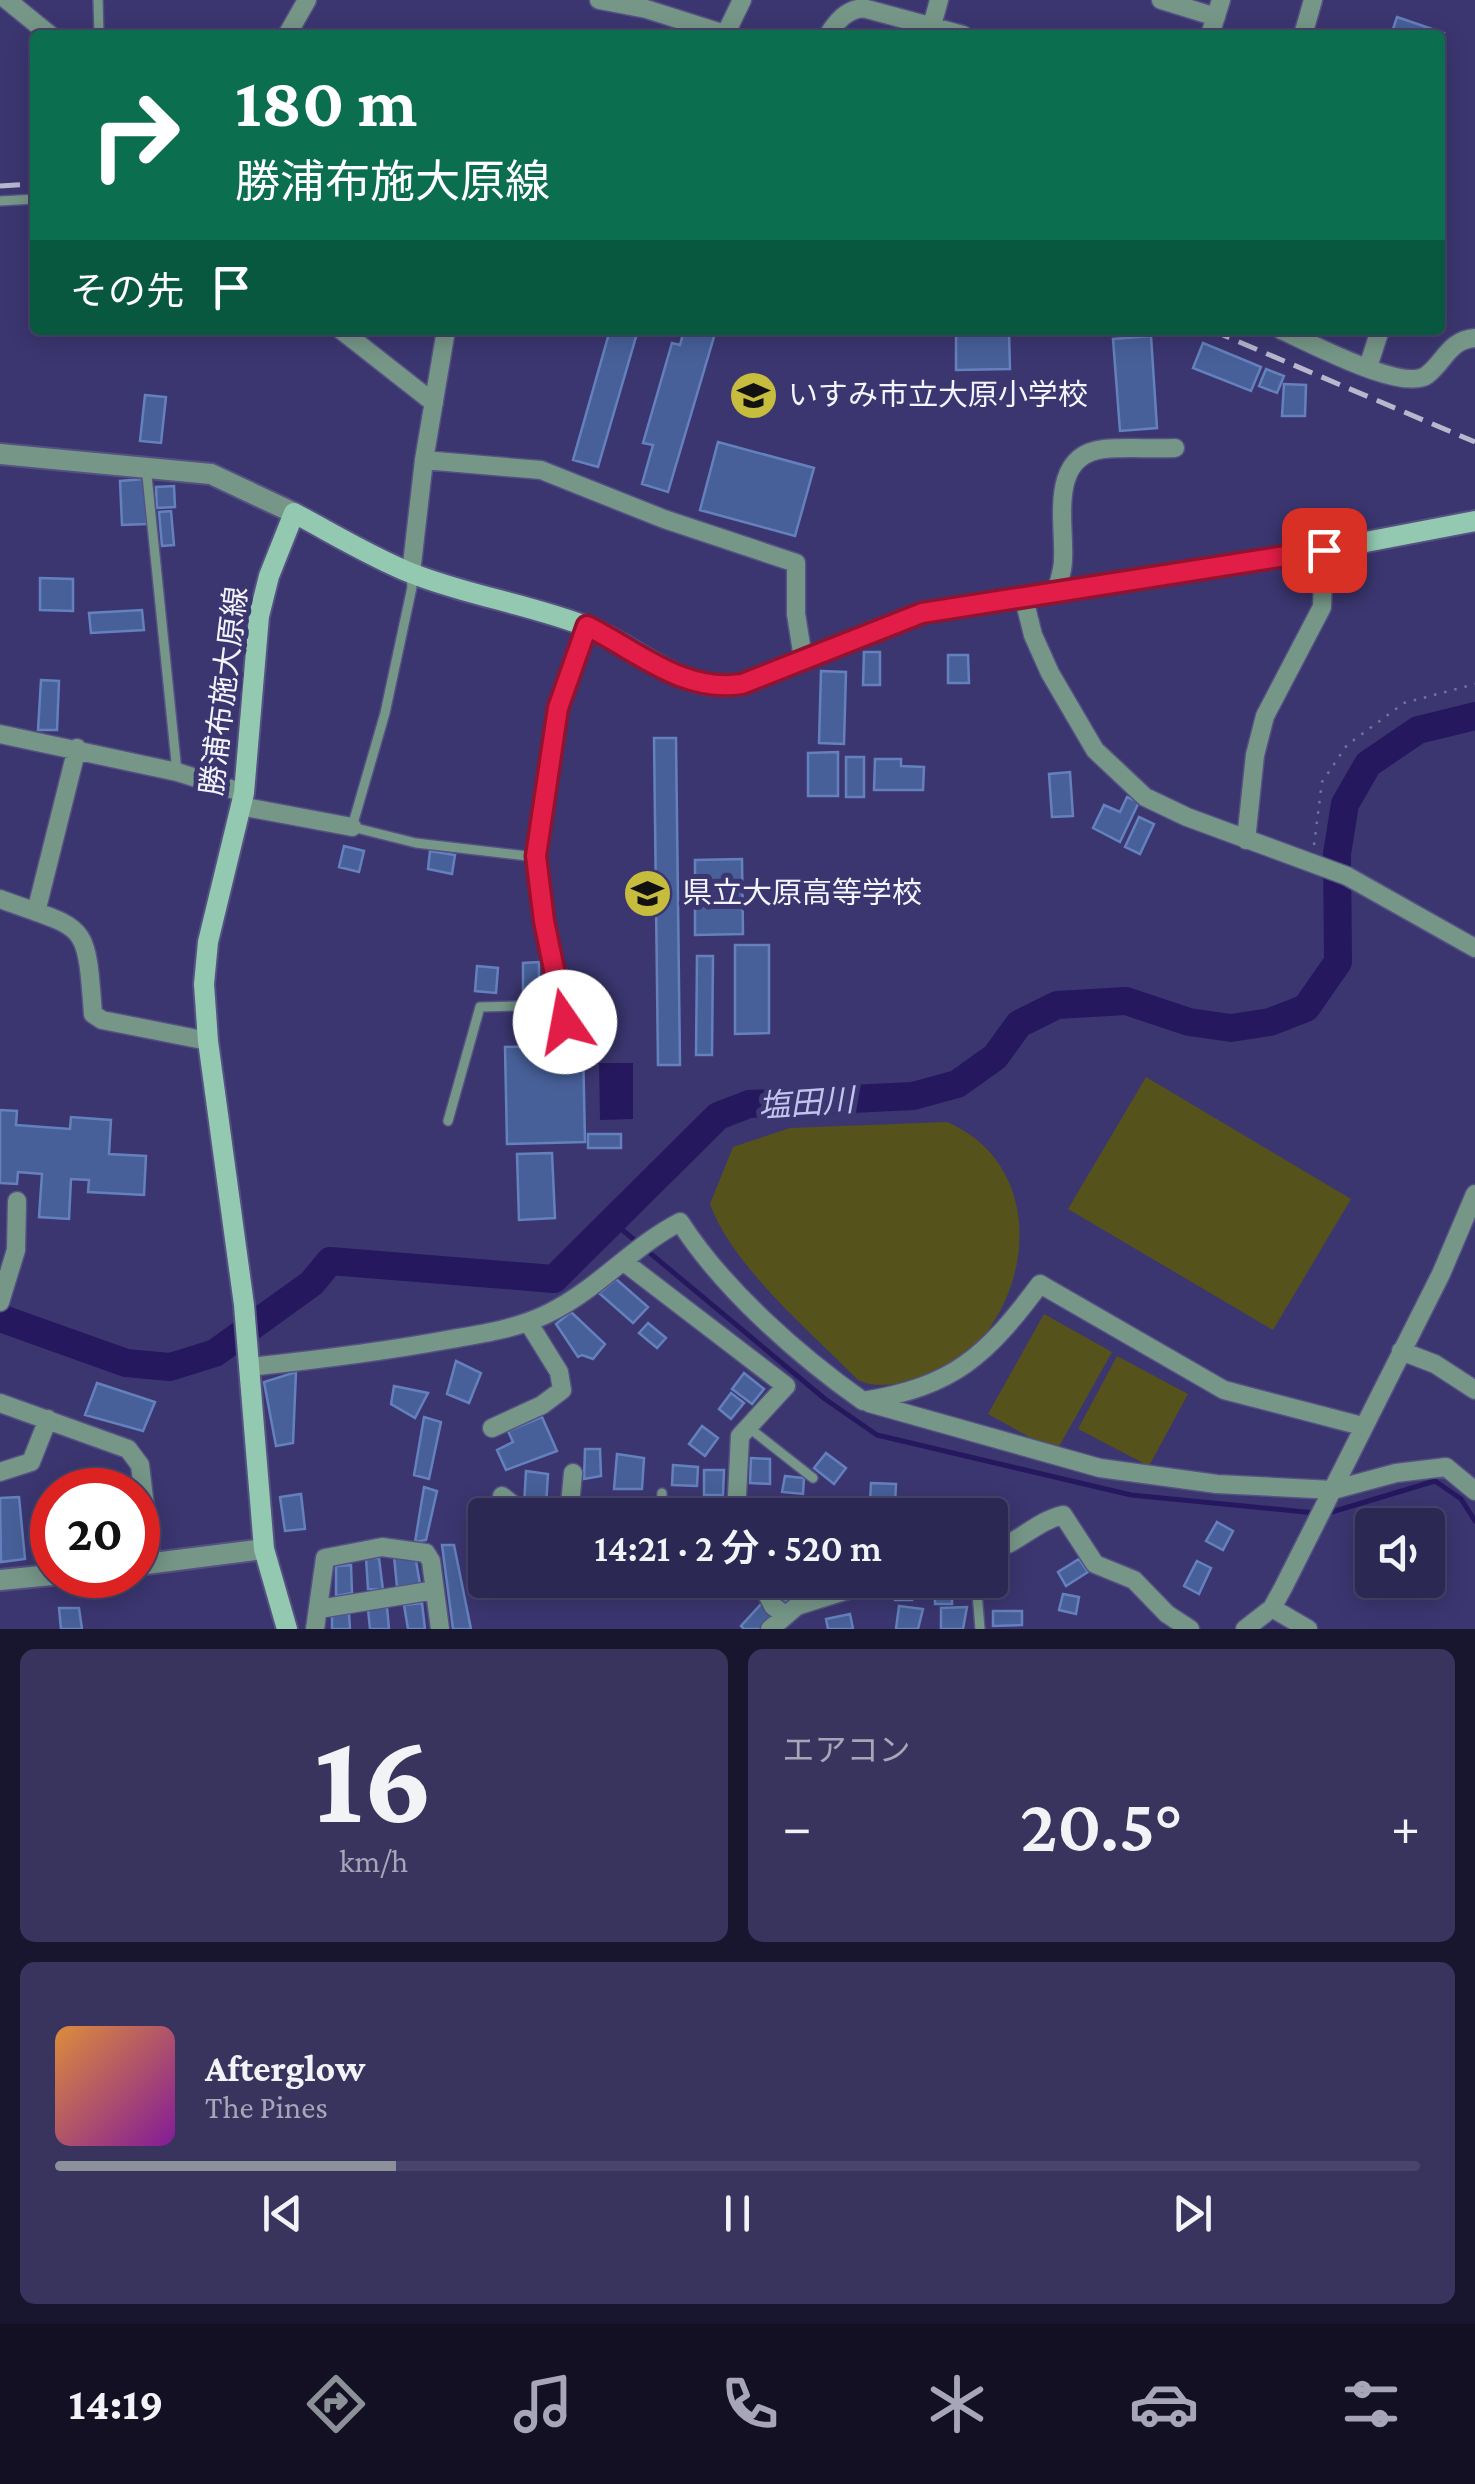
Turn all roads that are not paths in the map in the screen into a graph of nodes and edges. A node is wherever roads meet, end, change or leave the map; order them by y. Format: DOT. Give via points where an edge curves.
graph roads {
  1 [pos="7,0"];
  2 [pos="98,0"];
  3 [pos="307,0"];
  4 [pos="599,0"];
  5 [pos="742,0"];
  6 [pos="939,0"];
  7 [pos="1161,0"];
  8 [pos="1313,0"];
  9 [pos="1216,17"];
  10 [pos="44,30"];
  11 [pos="98,30"];
  12 [pos="291,30"];
  13 [pos="712,30"];
  14 [pos="727,30"];
  15 [pos="833,30"];
  16 [pos="931,30"];
  17 [pos="1304,30"];
  18 [pos="30,199"];
  19 [pos="0,201"];
  20 [pos="348,335"];
  21 [pos="445,335"];
  22 [pos="1292,335"];
  23 [pos="1378,335"];
  24 [pos="1475,338"];
  25 [pos="1368,368"];
  26 [pos="434,402"];
  27 [pos="1175,448"];
  28 [pos="0,454"];
  29 [pos="424,460"];
  30 [pos="146,466"];
  31 [pos="294,514"];
  32 [pos="1475,521"];
  33 [pos="1324,550"];
  34 [pos="411,573"];
  35 [pos="1057,590"];
  36 [pos="1024,595"];
  37 [pos="587,626"];
  38 [pos="803,658"];
  39 [pos="0,734"];
  40 [pos="77,748"];
  41 [pos="177,772"];
  42 [pos="242,799"];
  43 [pos="352,828"];
  44 [pos="1246,840"];
  45 [pos="536,856"];
  46 [pos="0,898"];
  47 [pos="36,912"];
  48 [pos="1475,948"];
  49 [pos="561,1005"];
  50 [pos="565,1022"];
  51 [pos="208,1041"];
  52 [pos="448,1120"];
  53 [pos="1475,1194"];
  54 [pos="17,1201"];
  55 [pos="636,1251"];
  56 [pos="0,1302"];
  57 [pos="528,1322"];
  58 [pos="1401,1351"];
  59 [pos="249,1361"];
  60 [pos="1475,1390"];
  61 [pos="863,1401"];
  62 [pos="0,1402"];
  63 [pos="48,1419"];
  64 [pos="1362,1426"];
  65 [pos="748,1427"];
  66 [pos="492,1428"];
  67 [pos="140,1468"];
  68 [pos="0,1472"];
  69 [pos="572,1473"];
  70 [pos="813,1478"];
  71 [pos="1333,1490"];
  72 [pos="1475,1491"];
  73 [pos="662,1494"];
  74 [pos="502,1496"];
  75 [pos="505,1498"];
  76 [pos="571,1498"];
  77 [pos="662,1498"];
  78 [pos="737,1498"];
  79 [pos="1008,1544"];
  80 [pos="264,1550"];
  81 [pos="160,1562"];
  82 [pos="30,1577"];
  83 [pos="0,1580"];
  84 [pos="435,1590"];
  85 [pos="769,1598"];
  86 [pos="822,1598"];
  87 [pos="977,1598"];
  88 [pos="319,1608"];
  89 [pos="1272,1608"];
  90 [pos="785,1616"];
  91 [pos="287,1629"];
  92 [pos="314,1629"];
  93 [pos="440,1629"];
  94 [pos="770,1629"];
  95 [pos="980,1629"];
  96 [pos="1190,1629"];
  97 [pos="1246,1629"];
  98 [pos="1308,1629"];
  1 -- 10 [label="street"];
  2 -- 11 [label="lane"];
  3 -- 12 [label="street"];
  4 -- 13 [label="street"];
  5 -- 14 [label="street"];
  6 -- 16 [label="street"];
  7 -- 9 [label="street"];
  8 -- 17 [label="street"];
  15 -- 16 [label="street" via="852,9 863,8"];
  18 -- 19 [label="lane"];
  20 -- 26 [label="street"];
  21 -- 26 [label="street"];
  22 -- 25 [label="street"];
  23 -- 25 [label="street"];
  24 -- 25 [label="street" via="1452,345 1425,377 1402,381"];
  26 -- 29 [label="street"];
  27 -- 35 [label="street" via="1100,449 1080,458 1061,492 1064,564"];
  28 -- 30 [label="street"];
  29 -- 34 [label="street"];
  29 -- 38 [label="street" via="541,470 796,563"];
  30 -- 31 [label="street" via="227,479"];
  30 -- 41 [label="lane"];
  31 -- 34 [label="main road"];
  31 -- 42 [label="main road, 勝浦布施大原線" via="259,616"];
  32 -- 33 [label="main road"];
  33 -- 35 [label="main road"];
  33 -- 44 [label="street" via="1322,606 1264,716"];
  34 -- 37 [label="main road"];
  34 -- 43 [label="lane" via="385,713"];
  35 -- 36 [label="main road"];
  36 -- 38 [label="main road" via="922,613"];
  36 -- 44 [label="street" via="1050,673 1094,750 1145,797"];
  37 -- 38 [label="main road" via="701,686 742,684"];
  37 -- 45 [label="lane" via="558,708"];
  39 -- 40 [label="street"];
  40 -- 41 [label="street"];
  40 -- 47 [label="street"];
  41 -- 42 [label="street"];
  42 -- 43 [label="street"];
  42 -- 51 [label="main road, 勝浦布施大原線" via="208,942"];
  43 -- 45 [label="lane" via="416,843"];
  44 -- 48 [label="street" via="1347,876"];
  45 -- 49 [label="lane"];
  46 -- 47 [label="street"];
  47 -- 51 [label="street" via="84,938 94,1014 102,1020"];
  49 -- 50 [label="lane"];
  49 -- 52 [label="lane" via="480,1006"];
  51 -- 59 [label="main road, 勝浦布施大原線"];
  53 -- 58 [label="street"];
  54 -- 56 [label="street" via="16,1250"];
  55 -- 57 [label="street" via="574,1298"];
  55 -- 61 [label="street" via="680,1222 780,1337"];
  55 -- 65 [label="street" via="786,1386"];
  57 -- 59 [label="street" via="421,1345"];
  57 -- 66 [label="street" via="559,1372 562,1390"];
  58 -- 60 [label="street"];
  58 -- 64 [label="street"];
  59 -- 80 [label="main road, 勝浦布施大原線"];
  61 -- 64 [label="street" via="914,1393 961,1368 1000,1337 1040,1284 1224,1390"];
  61 -- 71 [label="street" via="1100,1468"];
  62 -- 63 [label="street"];
  63 -- 67 [label="street" via="128,1449"];
  63 -- 68 [label="street" via="31,1462"];
  64 -- 71 [label="street"];
  65 -- 70 [label="lane"];
  65 -- 78 [label="street" via="740,1436"];
  69 -- 76 [label="street"];
  71 -- 72 [label="street" via="1446,1467"];
  71 -- 89 [label="street"];
  73 -- 77 [label="lane"];
  74 -- 75 [label="street"];
  79 -- 96 [label="street" via="1063,1514 1095,1564 1134,1580"];
  80 -- 81 [label="street"];
  80 -- 91 [label="main road, 勝浦布施大原線"];
  82 -- 83 [label="street"];
  84 -- 88 [label="street"];
  84 -- 88 [label="street" via="426,1553 382,1546 325,1558"];
  84 -- 93 [label="street"];
  85 -- 90 [label="street"];
  86 -- 90 [label="street"];
  87 -- 95 [label="lane"];
  88 -- 92 [label="street"];
  89 -- 97 [label="street"];
  89 -- 98 [label="street"];
  90 -- 94 [label="street"];
}
